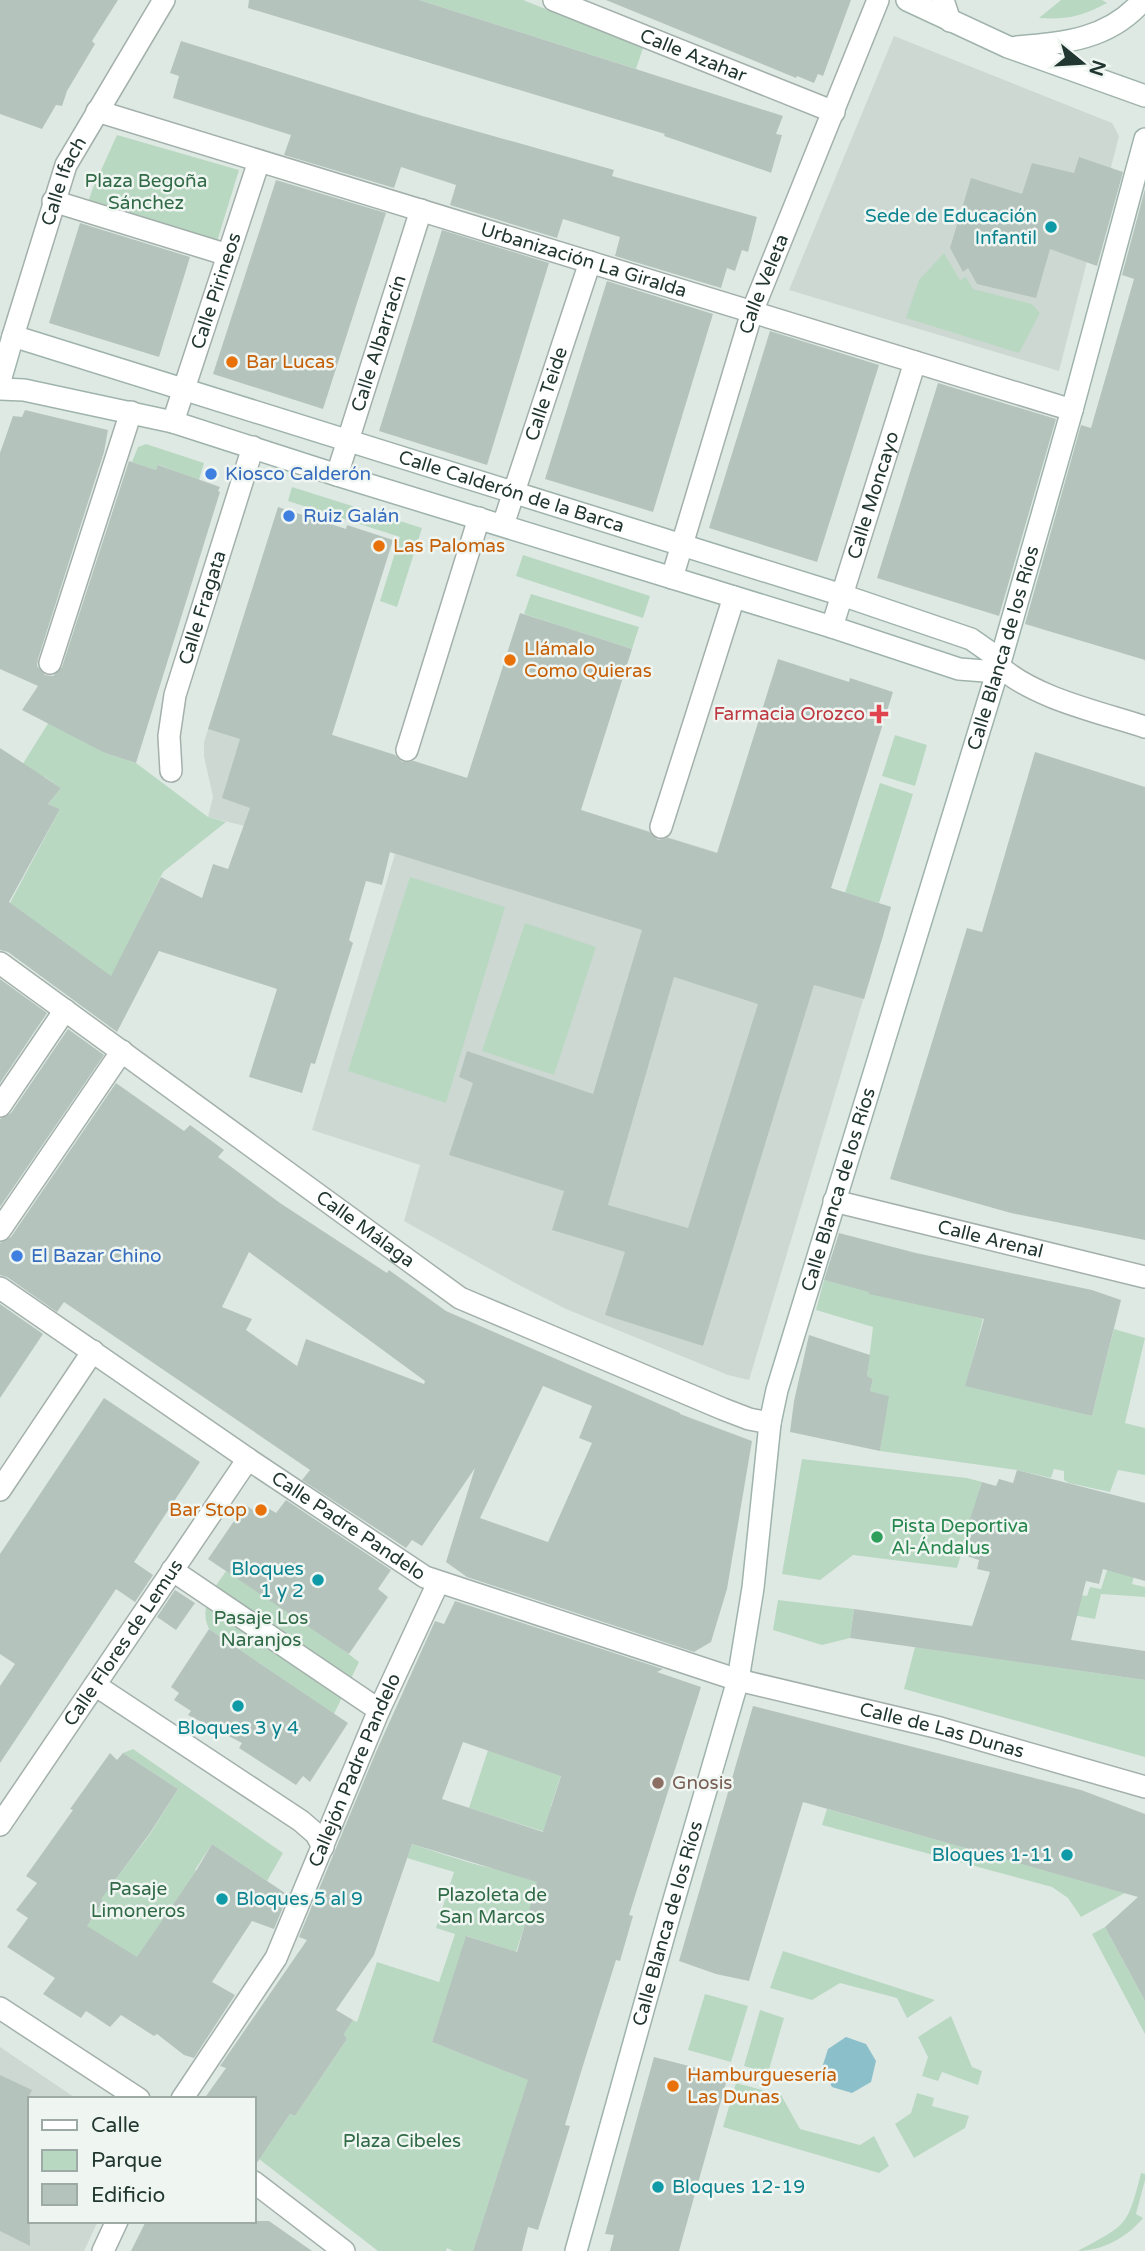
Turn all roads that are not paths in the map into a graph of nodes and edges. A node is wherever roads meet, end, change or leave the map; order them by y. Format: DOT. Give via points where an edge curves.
graph roads {
  1 [pos="164,0"];
  2 [pos="554,0"];
  3 [pos="878,0"];
  4 [pos="907,0"];
  5 [pos="943,0"];
  6 [pos="1143,0"];
  7 [pos="950,21"];
  8 [pos="1008,47"];
  9 [pos="1145,96"];
  10 [pos="97,111"];
  11 [pos="834,112"];
  12 [pos="1145,139"];
  13 [pos="259,161"];
  14 [pos="53,201"];
  15 [pos="421,210"];
  16 [pos="228,255"];
  17 [pos="590,262"];
  18 [pos="752,312"];
  19 [pos="13,336"];
  20 [pos="915,362"];
  21 [pos="0,381"];
  22 [pos="0,389"];
  23 [pos="184,390"];
  24 [pos="1072,410"];
  25 [pos="131,412"];
  26 [pos="173,422"];
  27 [pos="348,441"];
  28 [pos="253,447"];
  29 [pos="337,475"];
  30 [pos="513,492"];
  31 [pos="479,518"];
  32 [pos="503,525"];
  33 [pos="682,545"];
  34 [pos="672,578"];
  35 [pos="842,596"];
  36 [pos="734,597"];
  37 [pos="832,627"];
  38 [pos="50,663"];
  39 [pos="999,666"];
  40 [pos="1145,727"];
  41 [pos="407,750"];
  42 [pos="171,771"];
  43 [pos="661,827"];
  44 [pos="0,963"];
  45 [pos="65,1010"];
  46 [pos="122,1051"];
  47 [pos="0,1106"];
  48 [pos="834,1201"];
  49 [pos="0,1230"];
  50 [pos="1145,1277"];
  51 [pos="0,1287"];
  52 [pos="93,1351"];
  53 [pos="770,1423"];
  54 [pos="248,1459"];
  55 [pos="0,1490"];
  56 [pos="172,1570"];
  57 [pos="438,1583"];
  58 [pos="737,1680"];
  59 [pos="95,1685"];
  60 [pos="379,1710"];
  61 [pos="1145,1787"];
  62 [pos="0,1825"];
  63 [pos="323,1847"];
  64 [pos="0,2008"];
  65 [pos="136,2097"];
  66 [pos="183,2097"];
  67 [pos="256,2184"];
  68 [pos="116,2223"];
  69 [pos="109,2249"];
  70 [pos="344,2251"];
  71 [pos="576,2251"];
  1 -- 10 [label="street, Calle Ifach"];
  2 -- 11 [label="street, Calle Azahar"];
  3 -- 11 [label="street, Calle Veleta"];
  4 -- 7 [label="street"];
  5 -- 7 [label="street"];
  6 -- 8 [label="street" via="1107,30 1044,45"];
  7 -- 8 [label="street"];
  8 -- 9 [label="street"];
  10 -- 13 [label="street, Urbanización La Giralda"];
  10 -- 14 [label="street, Calle Ifach" via="66,165"];
  11 -- 18 [label="street, Calle Veleta"];
  12 -- 24 [label="street, Calle Blanca de los Ríos"];
  13 -- 15 [label="street, Urbanización La Giralda"];
  13 -- 16 [label="street, Calle Pirineos"];
  14 -- 16 [label="street"];
  14 -- 19 [label="street, Calle Ifach"];
  15 -- 17 [label="street, Urbanización La Giralda"];
  15 -- 27 [label="street, Calle Albarracín"];
  16 -- 23 [label="street, Calle Pirineos"];
  17 -- 18 [label="street, Urbanización La Giralda"];
  17 -- 30 [label="street, Calle Teide"];
  18 -- 20 [label="street, Urbanización La Giralda"];
  18 -- 33 [label="street, Calle Veleta"];
  19 -- 21 [label="street, Calle Ifach"];
  19 -- 23 [label="street, Calle Calderón de la Barca"];
  20 -- 24 [label="street, Urbanización La Giralda"];
  20 -- 35 [label="street, Calle Moncayo"];
  22 -- 25 [label="street, Calle Calderón de la Barca"];
  23 -- 26 [label="street, Calle Pirineos"];
  23 -- 27 [label="street, Calle Calderón de la Barca"];
  24 -- 39 [label="street, Calle Blanca de los Ríos"];
  25 -- 26 [label="street, Calle Calderón de la Barca"];
  25 -- 38 [label="street"];
  26 -- 28 [label="street, Calle Calderón de la Barca"];
  27 -- 29 [label="street, Calle Albarracín"];
  27 -- 30 [label="street, Calle Calderón de la Barca"];
  28 -- 29 [label="street, Calle Calderón de la Barca"];
  28 -- 42 [label="street, Calle Fragata" via="175,695 169,736"];
  29 -- 31 [label="street, Calle Calderón de la Barca"];
  30 -- 32 [label="street, Calle Teide"];
  30 -- 33 [label="street, Calle Calderón de la Barca"];
  31 -- 32 [label="street, Calle Calderón de la Barca"];
  31 -- 41 [label="street"];
  32 -- 34 [label="street, Calle Calderón de la Barca"];
  33 -- 34 [label="street, Calle Veleta"];
  33 -- 35 [label="street, Calle Calderón de la Barca"];
  34 -- 36 [label="street, Calle Calderón de la Barca"];
  35 -- 37 [label="street, Calle Moncayo"];
  35 -- 39 [label="street, Calle Calderón de la Barca" via="971,639 991,653"];
  36 -- 37 [label="street, Calle Calderón de la Barca"];
  36 -- 43 [label="street"];
  37 -- 39 [label="street, Calle Calderón de la Barca" via="959,669 985,671"];
  39 -- 40 [label="street, Calle Calderón de la Barca" via="1040,691"];
  39 -- 48 [label="street, Calle Blanca de los Ríos"];
  44 -- 45 [label="street, Calle Málaga"];
  45 -- 46 [label="street, Calle Málaga"];
  45 -- 47 [label="street"];
  46 -- 49 [label="street"];
  46 -- 53 [label="street, Calle Málaga" via="460,1298 723,1409"];
  48 -- 50 [label="street, Calle Arenal"];
  48 -- 53 [label="street, Calle Blanca de los Ríos"];
  51 -- 52 [label="street, Calle Padre Pandelo"];
  52 -- 54 [label="street, Calle Padre Pandelo"];
  52 -- 55 [label="street"];
  53 -- 58 [label="street, Calle Blanca de los Ríos" via="753,1588"];
  54 -- 56 [label="street, Calle Flores de Lemus"];
  54 -- 57 [label="street, Calle Padre Pandelo"];
  56 -- 59 [label="street, Calle Flores de Lemus"];
  56 -- 60 [label="street"];
  57 -- 58 [label="street, Calle Padre Pandelo"];
  57 -- 60 [label="street, Callejón Padre Pandelo"];
  58 -- 61 [label="street, Calle de Las Dunas" via="940,1728"];
  58 -- 71 [label="street, Calle Blanca de los Ríos"];
  59 -- 62 [label="street, Calle Flores de Lemus"];
  59 -- 63 [label="street" via="301,1821"];
  60 -- 63 [label="street, Callejón Padre Pandelo"];
  63 -- 66 [label="street, Callejón Padre Pandelo" via="276,1958"];
  64 -- 65 [label="street"];
  67 -- 70 [label="street"];
  68 -- 69 [label="street"];
}
